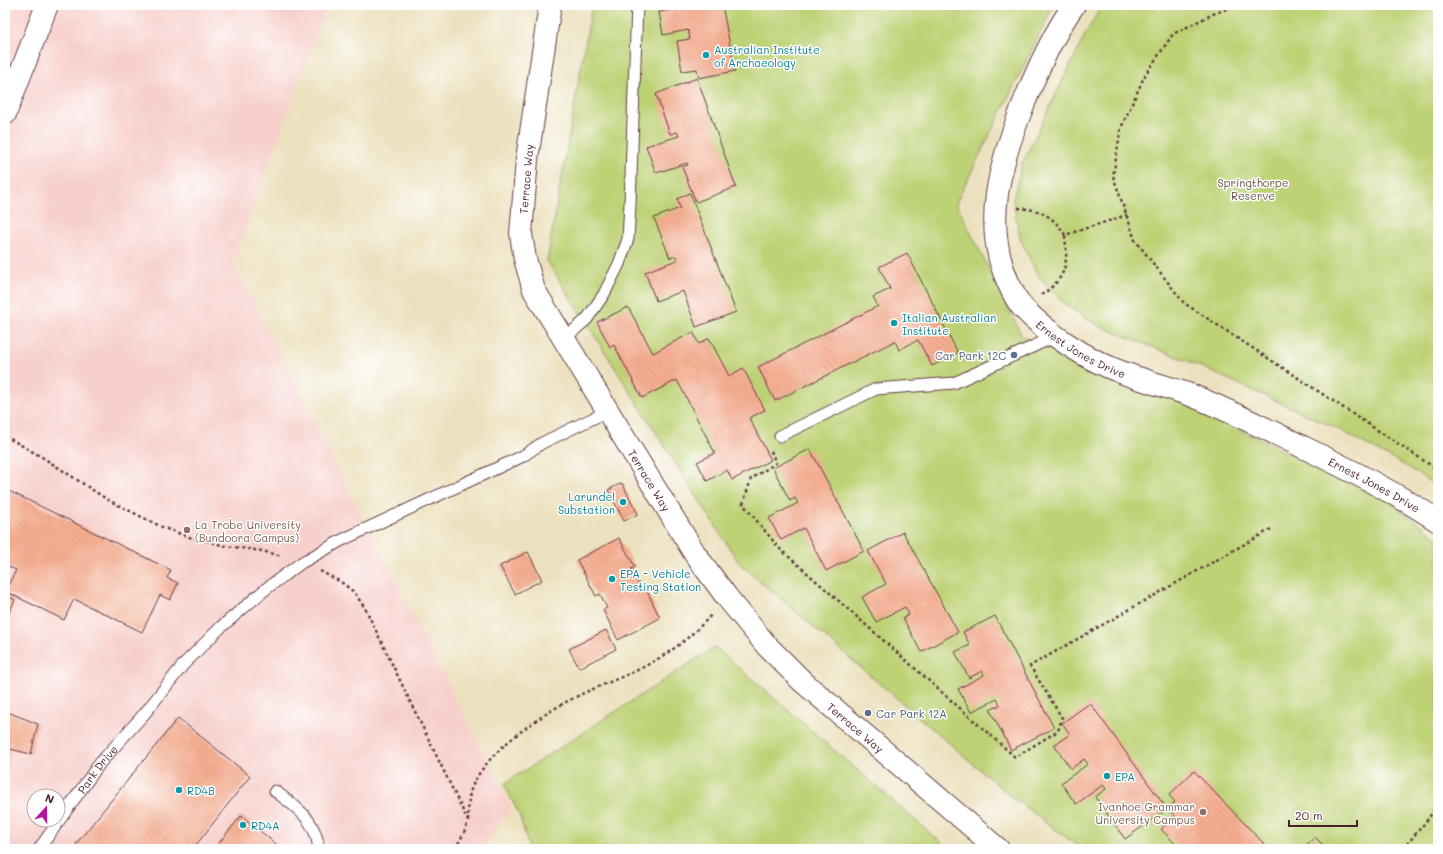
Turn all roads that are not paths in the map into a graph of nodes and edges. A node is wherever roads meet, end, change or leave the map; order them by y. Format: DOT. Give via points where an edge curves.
graph roads {
  1 [pos="47,5"];
  2 [pos="550,5"];
  3 [pos="637,5"];
  4 [pos="1074,5"];
  5 [pos="5,114"];
  6 [pos="1056,336"];
  7 [pos="564,339"];
  8 [pos="608,411"];
  9 [pos="780,436"];
  10 [pos="1438,521"];
  11 [pos="275,791"];
  12 [pos="39,849"];
  13 [pos="319,849"];
  14 [pos="998,849"];
  1 -- 5 [label="street"];
  2 -- 7 [label="street, Terrace Way" via="527,159 521,234 534,290"];
  3 -- 7 [label="lane" via="628,239 604,294 587,319"];
  4 -- 6 [label="street, Ernest Jones Drive" via="1062,22 1034,76 1002,165 995,207 997,246 1003,271 1022,308"];
  6 -- 9 [label="lane" via="954,384 876,390"];
  6 -- 10 [label="street, Ernest Jones Drive" via="1098,362 1120,372 1191,395 1247,419 1373,482"];
  7 -- 8 [label="street, Terrace Way"];
  8 -- 12 [label="lane, Park Drive" via="542,443 523,456 342,540 301,562 267,588 221,627 183,665 145,713 100,763"];
  8 -- 14 [label="street, Terrace Way" via="695,554 767,646 803,682"];
  11 -- 13 [label="lane" via="307,817"];
}
